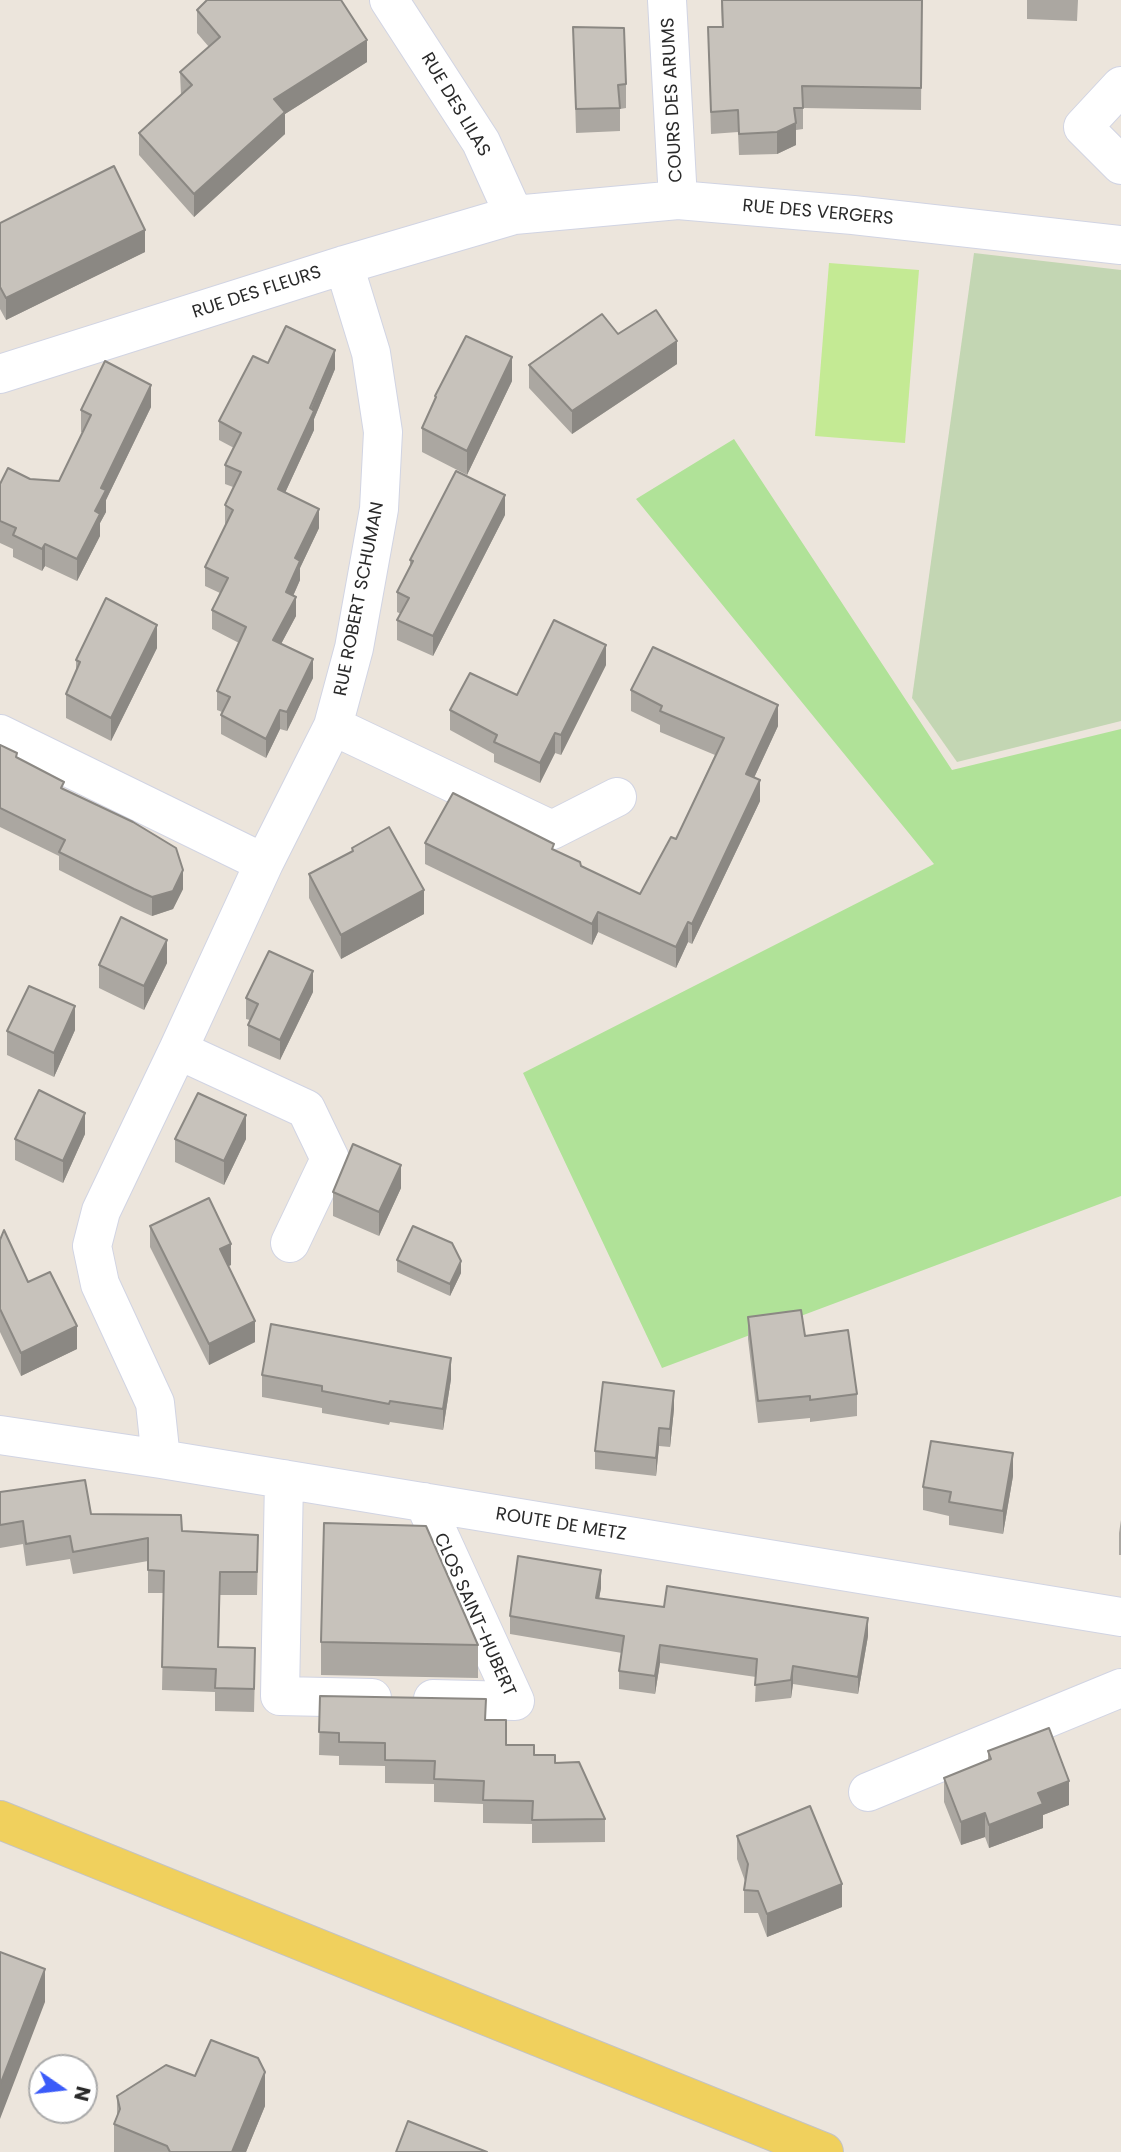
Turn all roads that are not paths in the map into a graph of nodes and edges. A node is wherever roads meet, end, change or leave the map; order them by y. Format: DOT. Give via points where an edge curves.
graph roads {
  1 [pos="389,0"];
  2 [pos="667,0"];
  3 [pos="1121,86"];
  4 [pos="1121,164"];
  5 [pos="678,200"];
  6 [pos="514,215"];
  7 [pos="1121,245"];
  8 [pos="344,265"];
  9 [pos="0,374"];
  10 [pos="333,726"];
  11 [pos="0,734"];
  12 [pos="617,797"];
  13 [pos="264,863"];
  14 [pos="178,1050"];
  15 [pos="290,1243"];
  16 [pos="0,1435"];
  17 [pos="161,1459"];
  18 [pos="284,1479"];
  19 [pos="424,1502"];
  20 [pos="1121,1617"];
  21 [pos="1121,1688"];
  22 [pos="868,1792"];
  23 [pos="0,1820"];
  24 [pos="824,2152"];
  1 -- 6 [label="street, RUE DES LILAS" via="481,142"];
  2 -- 5 [label="street, COURS DES ARUMS"];
  3 -- 4 [label="street" via="1083,127"];
  5 -- 6 [label="street, RUE DES VERGERS"];
  5 -- 7 [label="street, RUE DES VERGERS"];
  6 -- 8 [label="street, RUE DES FLEURS"];
  8 -- 9 [label="street, RUE DES FLEURS"];
  8 -- 10 [label="street, RUE ROBERT SCHUMAN" via="371,353 383,432 379,509 354,648"];
  10 -- 12 [label="street" via="552,830"];
  10 -- 13 [label="street, RUE ROBERT SCHUMAN"];
  11 -- 13 [label="street"];
  13 -- 14 [label="street, RUE ROBERT SCHUMAN"];
  14 -- 15 [label="street" via="306,1110 330,1159"];
  14 -- 17 [label="street, RUE ROBERT SCHUMAN" via="101,1211 92,1246 100,1284 155,1403"];
  16 -- 17 [label="street, ROUTE DE METZ"];
  17 -- 18 [label="street, ROUTE DE METZ"];
  18 -- 19 [label="street, ROUTE DE METZ"];
  18 -- 19 [label="street, CLOS SAINT-HUBERT" via="279,1696 516,1701"];
  19 -- 20 [label="street, ROUTE DE METZ"];
  21 -- 22 [label="street"];
  23 -- 24 [label="main road"];
}
